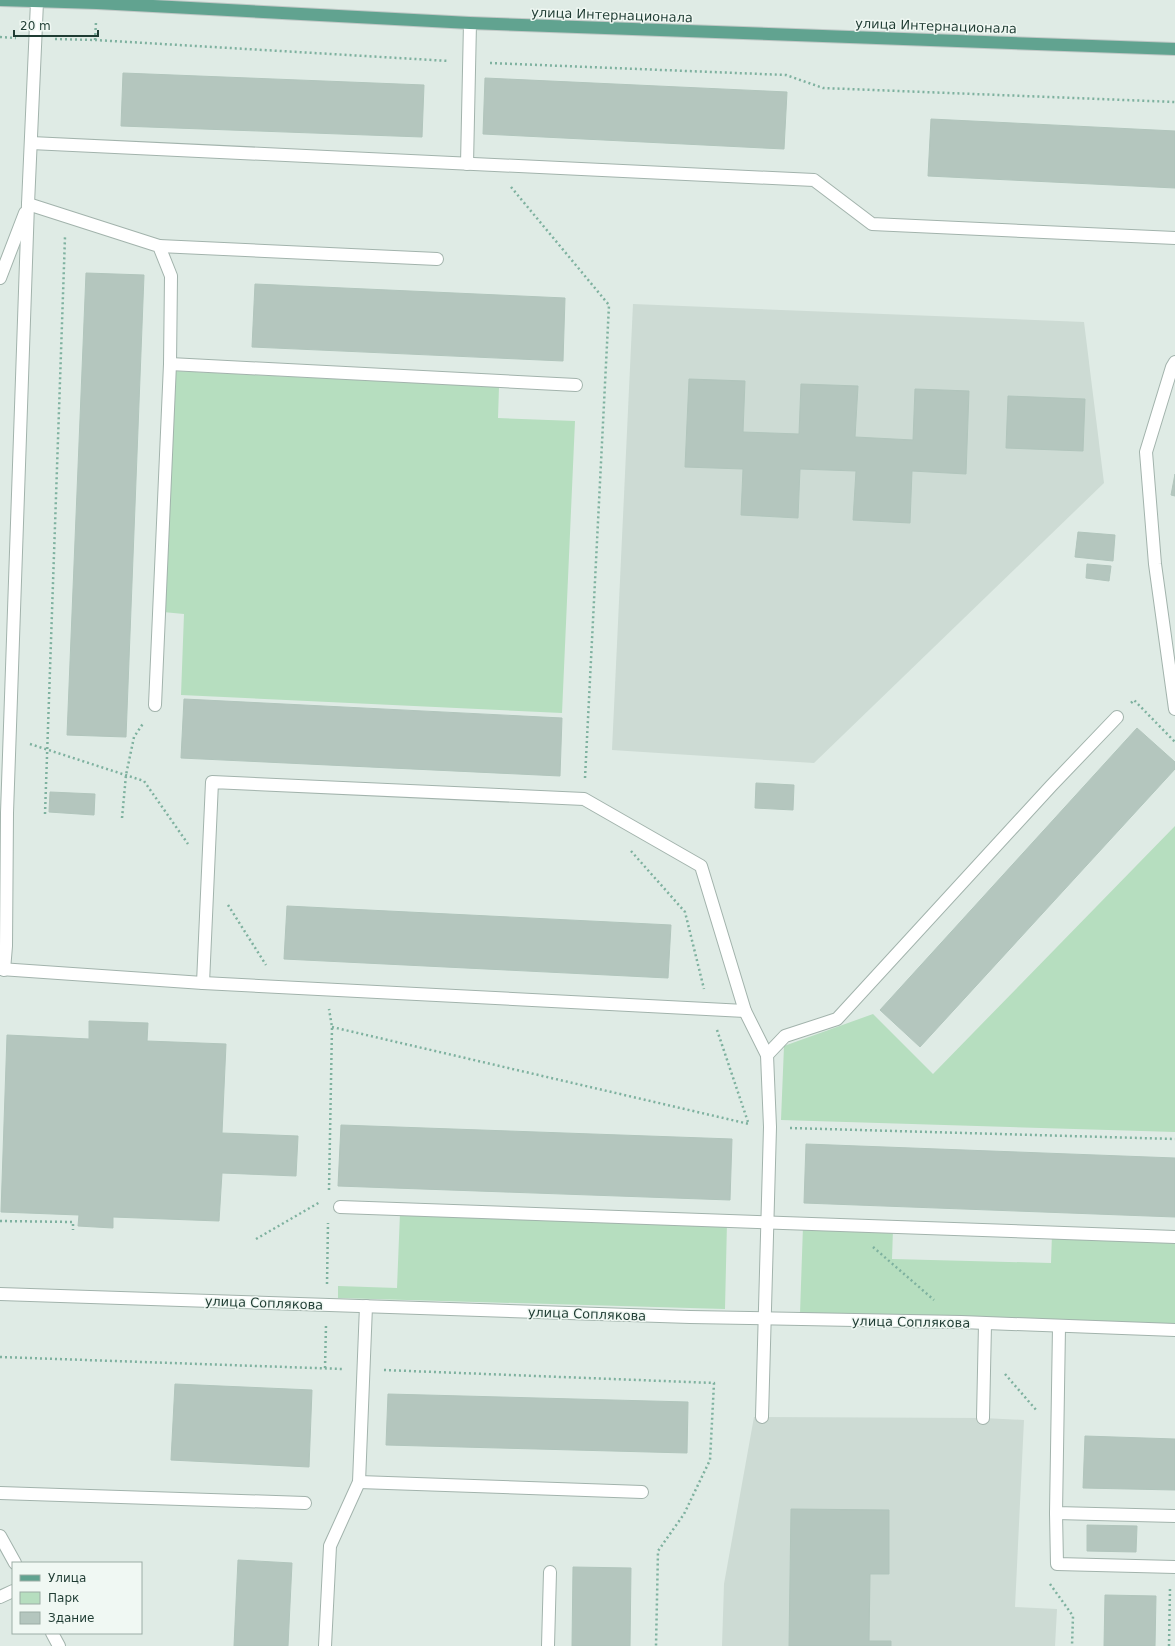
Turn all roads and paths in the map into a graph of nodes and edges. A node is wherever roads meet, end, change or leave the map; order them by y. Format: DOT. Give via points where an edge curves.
graph roads {
  1 [pos="0,0"];
  2 [pos="37,2"];
  3 [pos="470,23"];
  4 [pos="0,37"];
  5 [pos="36,39"];
  6 [pos="1175,49"];
  7 [pos="468,62"];
  8 [pos="1175,102"];
  9 [pos="31,143"];
  10 [pos="467,164"];
  11 [pos="493,165"];
  12 [pos="28,204"];
  13 [pos="66,215"];
  14 [pos="1175,238"];
  15 [pos="159,246"];
  16 [pos="436,259"];
  17 [pos="0,278"];
  18 [pos="1175,362"];
  19 [pos="170,364"];
  20 [pos="576,385"];
  21 [pos="155,705"];
  22 [pos="1175,709"];
  23 [pos="1117,717"];
  24 [pos="10,738"];
  25 [pos="1175,742"];
  26 [pos="48,750"];
  27 [pos="126,775"];
  28 [pos="584,799"];
  29 [pos="45,814"];
  30 [pos="122,818"];
  31 [pos="627,846"];
  32 [pos="208,873"];
  33 [pos="267,968"];
  34 [pos="2,969"];
  35 [pos="203,983"];
  36 [pos="325,989"];
  37 [pos="709,1009"];
  38 [pos="745,1011"];
  39 [pos="766,1055"];
  40 [pos="748,1124"];
  41 [pos="770,1127"];
  42 [pos="748,1132"];
  43 [pos="1175,1139"];
  44 [pos="322,1201"];
  45 [pos="340,1207"];
  46 [pos="0,1221"];
  47 [pos="767,1222"];
  48 [pos="73,1230"];
  49 [pos="1175,1237"];
  50 [pos="256,1238"];
  51 [pos="0,1294"];
  52 [pos="366,1306"];
  53 [pos="765,1319"];
  54 [pos="985,1324"];
  55 [pos="1059,1327"];
  56 [pos="1175,1330"];
  57 [pos="697,1382"];
  58 [pos="762,1417"];
  59 [pos="983,1418"];
  60 [pos="359,1482"];
  61 [pos="642,1492"];
  62 [pos="0,1493"];
  63 [pos="305,1503"];
  64 [pos="1056,1513"];
  65 [pos="1175,1516"];
  66 [pos="0,1536"];
  67 [pos="14,1562"];
  68 [pos="1175,1567"];
  69 [pos="550,1572"];
  70 [pos="12,1591"];
  71 [pos="0,1597"];
  72 [pos="53,1634"];
  73 [pos="59,1646"];
  74 [pos="325,1646"];
  75 [pos="548,1646"];
  76 [pos="656,1646"];
  1 -- 2 [label="main road, улица Интернационала"];
  2 -- 3 [label="main road, улица Интернационала"];
  2 -- 5 [label="street"];
  3 -- 6 [label="main road, улица Интернационала"];
  3 -- 7 [label="street"];
  4 -- 5 [label="path"];
  5 -- 7 [label="path" via="95,40"];
  5 -- 9 [label="street"];
  7 -- 8 [label="path" via="786,75 823,88"];
  7 -- 10 [label="street"];
  9 -- 10 [label="street"];
  9 -- 12 [label="street"];
  10 -- 11 [label="street"];
  11 -- 14 [label="street" via="814,180 872,224"];
  11 -- 28 [label="path" via="609,305"];
  12 -- 13 [label="street"];
  12 -- 17 [label="street"];
  12 -- 24 [label="street"];
  13 -- 15 [label="street"];
  13 -- 26 [label="path"];
  15 -- 16 [label="street"];
  15 -- 19 [label="street" via="171,276"];
  18 -- 22 [label="street" via="1146,452 1155,564"];
  19 -- 20 [label="street"];
  19 -- 21 [label="street"];
  21 -- 27 [label="path" via="134,737"];
  23 -- 25 [label="path" via="1134,700"];
  23 -- 39 [label="street" via="837,1019 785,1036"];
  24 -- 26 [label="path"];
  24 -- 34 [label="street"];
  26 -- 27 [label="path"];
  26 -- 29 [label="path"];
  27 -- 30 [label="path"];
  27 -- 32 [label="path" via="144,781"];
  28 -- 32 [label="street" via="212,782"];
  28 -- 38 [label="street" via="701,866"];
  31 -- 37 [label="path" via="685,912"];
  32 -- 33 [label="path"];
  32 -- 35 [label="street"];
  34 -- 35 [label="street"];
  35 -- 36 [label="street"];
  36 -- 37 [label="street"];
  36 -- 40 [label="path" via="332,1027"];
  37 -- 38 [label="street"];
  37 -- 40 [label="path"];
  38 -- 39 [label="street"];
  39 -- 41 [label="street"];
  40 -- 41 [label="path"];
  40 -- 42 [label="path"];
  41 -- 43 [label="path"];
  41 -- 47 [label="street"];
  44 -- 50 [label="path"];
  45 -- 47 [label="street"];
  46 -- 48 [label="path" via="73,1222"];
  47 -- 49 [label="street"];
  47 -- 53 [label="street"];
  51 -- 52 [label="street, улица Соплякова"];
  52 -- 53 [label="street, улица Соплякова"];
  52 -- 60 [label="street"];
  53 -- 54 [label="street, улица Соплякова"];
  53 -- 58 [label="street"];
  54 -- 55 [label="street, улица Соплякова"];
  54 -- 59 [label="street"];
  55 -- 56 [label="street, улица Соплякова"];
  55 -- 64 [label="street"];
  57 -- 76 [label="path" via="714,1383 710,1460 684,1514 658,1551"];
  60 -- 61 [label="street"];
  60 -- 74 [label="street" via="330,1546"];
  62 -- 63 [label="street"];
  64 -- 65 [label="street"];
  64 -- 68 [label="street" via="1057,1564"];
  66 -- 67 [label="street"];
  69 -- 75 [label="street"];
  70 -- 71 [label="street"];
  72 -- 73 [label="street"];
}
